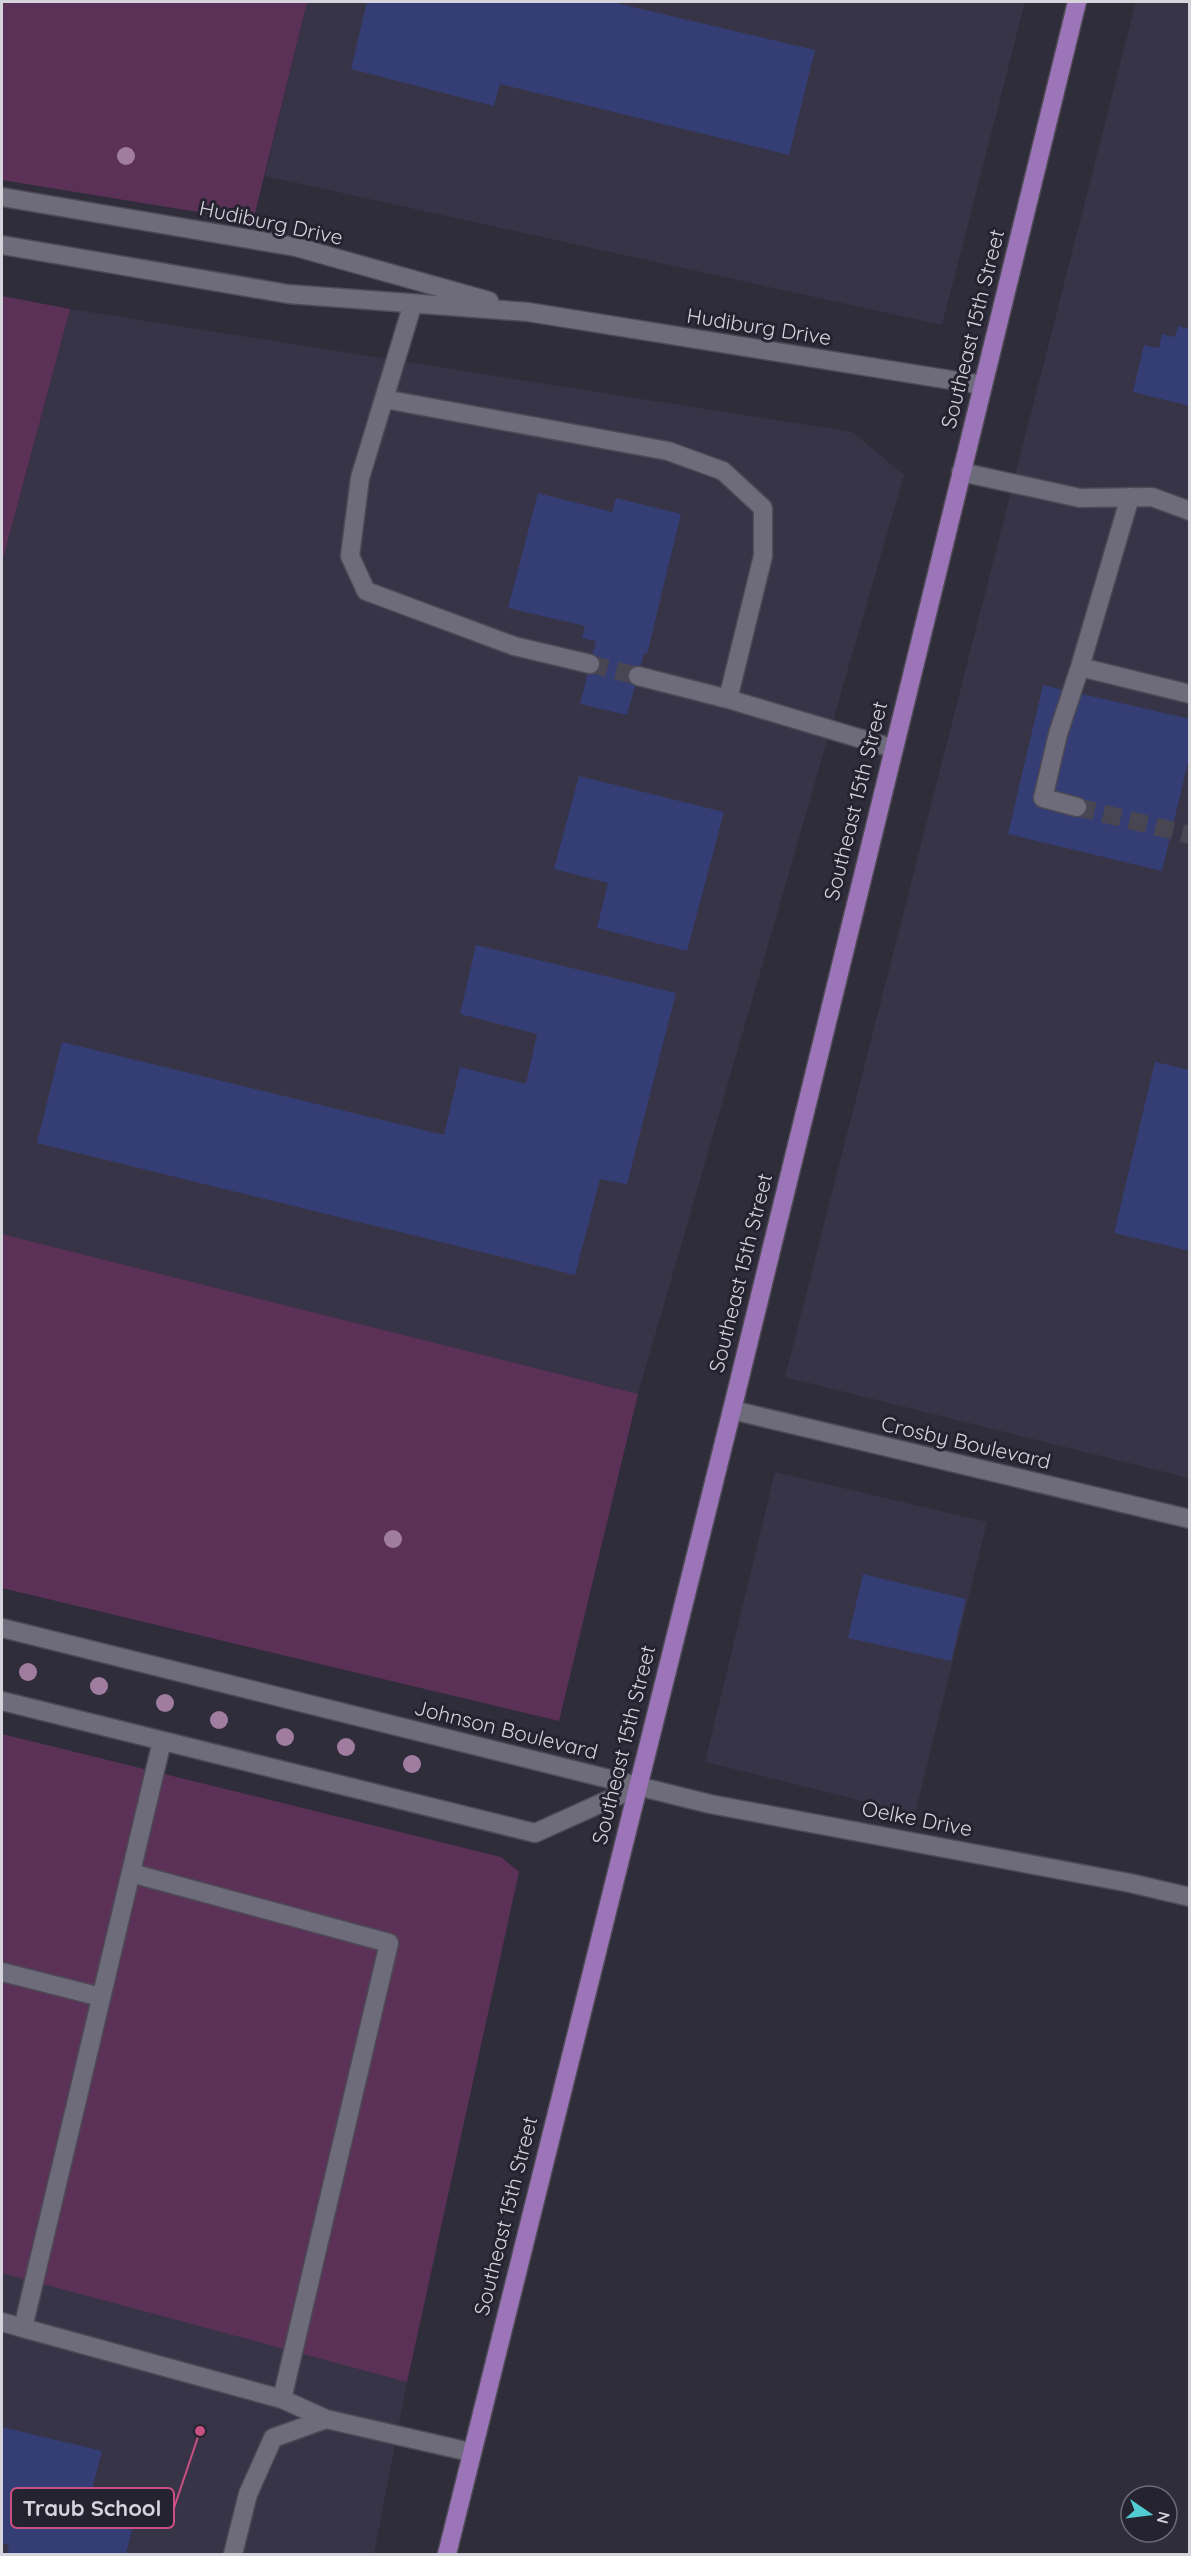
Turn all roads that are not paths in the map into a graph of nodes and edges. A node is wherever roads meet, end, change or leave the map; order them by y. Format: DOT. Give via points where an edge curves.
graph roads {
  1 [pos="1077,2"];
  2 [pos="2,197"];
  3 [pos="2,245"];
  4 [pos="413,303"];
  5 [pos="528,312"];
  6 [pos="982,385"];
  7 [pos="384,399"];
  8 [pos="961,472"];
  9 [pos="1130,497"];
  10 [pos="1190,512"];
  11 [pos="590,664"];
  12 [pos="1080,667"];
  13 [pos="638,676"];
  14 [pos="1190,694"];
  15 [pos="728,699"];
  16 [pos="892,748"];
  17 [pos="1077,807"];
  18 [pos="732,1410"];
  19 [pos="1190,1520"];
  20 [pos="2,1628"];
  21 [pos="2,1701"];
  22 [pos="162,1741"];
  23 [pos="637,1787"];
  24 [pos="131,1873"];
  25 [pos="1190,1897"];
  26 [pos="2,1972"];
  27 [pos="101,1997"];
  28 [pos="2,2322"];
  29 [pos="23,2328"];
  30 [pos="282,2399"];
  31 [pos="326,2420"];
  32 [pos="470,2452"];
  33 [pos="233,2554"];
  34 [pos="447,2554"];
  1 -- 6 [label="main road, Southeast 15th Street"];
  2 -- 5 [label="street, Hudiburg Drive" via="296,247"];
  3 -- 4 [label="street, Hudiburg Drive" via="288,294"];
  4 -- 5 [label="street, Hudiburg Drive"];
  4 -- 7 [label="street"];
  5 -- 6 [label="street, Hudiburg Drive"];
  6 -- 8 [label="main road, Southeast 15th Street"];
  7 -- 11 [label="street" via="360,478 350,556 366,591 514,646"];
  7 -- 15 [label="street" via="668,451 723,471 763,508 763,556"];
  8 -- 9 [label="street" via="1080,498"];
  8 -- 16 [label="main road, Southeast 15th Street"];
  9 -- 10 [label="street" via="1152,497"];
  9 -- 12 [label="street"];
  12 -- 14 [label="street"];
  12 -- 17 [label="street" via="1043,798"];
  13 -- 15 [label="street"];
  15 -- 16 [label="street"];
  16 -- 18 [label="main road, Southeast 15th Street"];
  18 -- 19 [label="street, Crosby Boulevard"];
  18 -- 23 [label="main road, Southeast 15th Street"];
  20 -- 23 [label="street, Johnson Boulevard"];
  21 -- 22 [label="street"];
  22 -- 23 [label="street" via="535,1833"];
  22 -- 24 [label="street"];
  23 -- 25 [label="street, Oelke Drive"];
  23 -- 32 [label="main road, Southeast 15th Street"];
  24 -- 27 [label="street"];
  24 -- 30 [label="street" via="389,1943"];
  26 -- 27 [label="street"];
  27 -- 29 [label="street"];
  28 -- 29 [label="street"];
  29 -- 30 [label="street"];
  30 -- 31 [label="street"];
  31 -- 32 [label="street"];
  31 -- 33 [label="street" via="273,2438 248,2494"];
  32 -- 34 [label="main road, Southeast 15th Street"];
}
